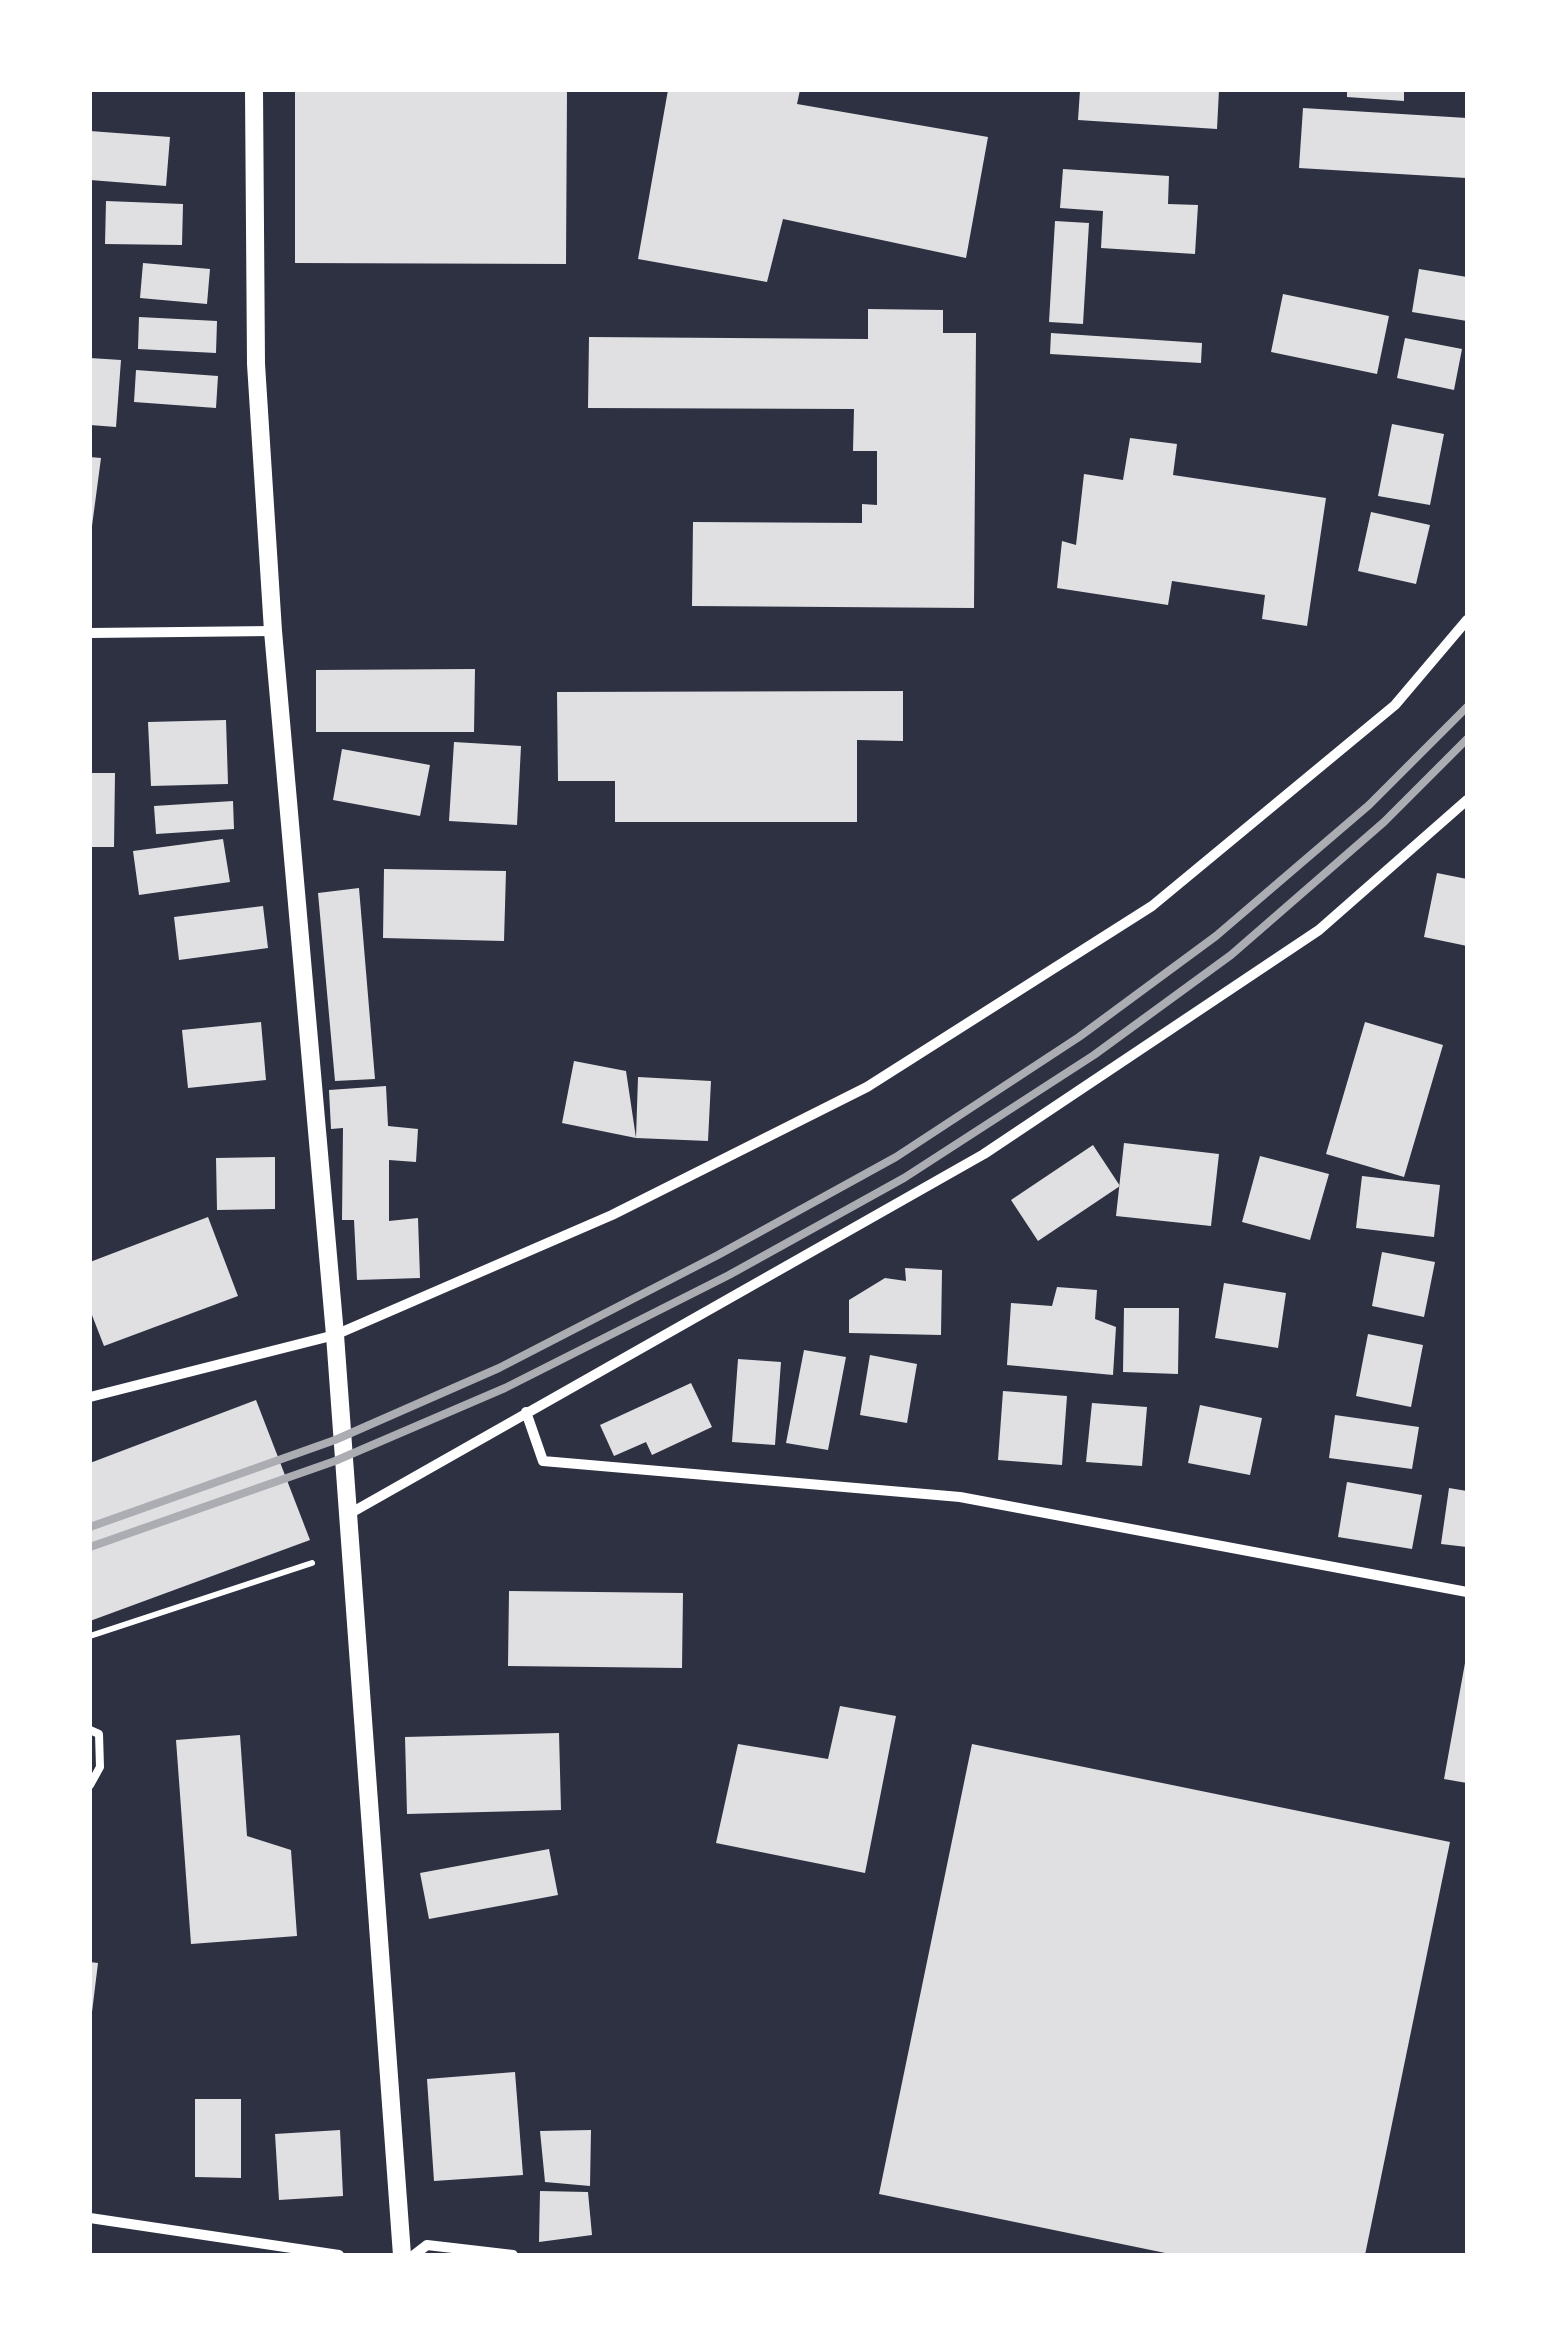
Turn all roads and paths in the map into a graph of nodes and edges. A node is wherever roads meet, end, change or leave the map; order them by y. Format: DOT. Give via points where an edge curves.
graph roads {
  1 [pos="254,90"];
  2 [pos="1467,620"];
  3 [pos="273,631"];
  4 [pos="90,633"];
  5 [pos="1467,800"];
  6 [pos="335,1335"];
  7 [pos="90,1397"];
  8 [pos="526,1412"];
  9 [pos="349,1514"];
  10 [pos="312,1564"];
  11 [pos="1467,1592"];
  12 [pos="90,1636"];
  13 [pos="90,1730"];
  14 [pos="90,1784"];
  15 [pos="90,2218"];
  16 [pos="339,2255"];
  17 [pos="402,2255"];
  18 [pos="414,2255"];
  19 [pos="513,2255"];
  1 -- 3 [label="street" via="256,364"];
  2 -- 6 [label="street" via="1396,705 1152,906 867,1087 612,1215"];
  3 -- 4 [label="street"];
  3 -- 6 [label="street"];
  5 -- 8 [label="street" via="1320,930 984,1154"];
  6 -- 7 [label="street"];
  6 -- 9 [label="street"];
  8 -- 9 [label="street"];
  8 -- 11 [label="street" via="543,1461 960,1497"];
  9 -- 17 [label="street"];
  10 -- 12 [label="path"];
  13 -- 14 [label="lane" via="99,1734 100,1767"];
  15 -- 16 [label="street"];
  18 -- 19 [label="street" via="426,2246"];
}
